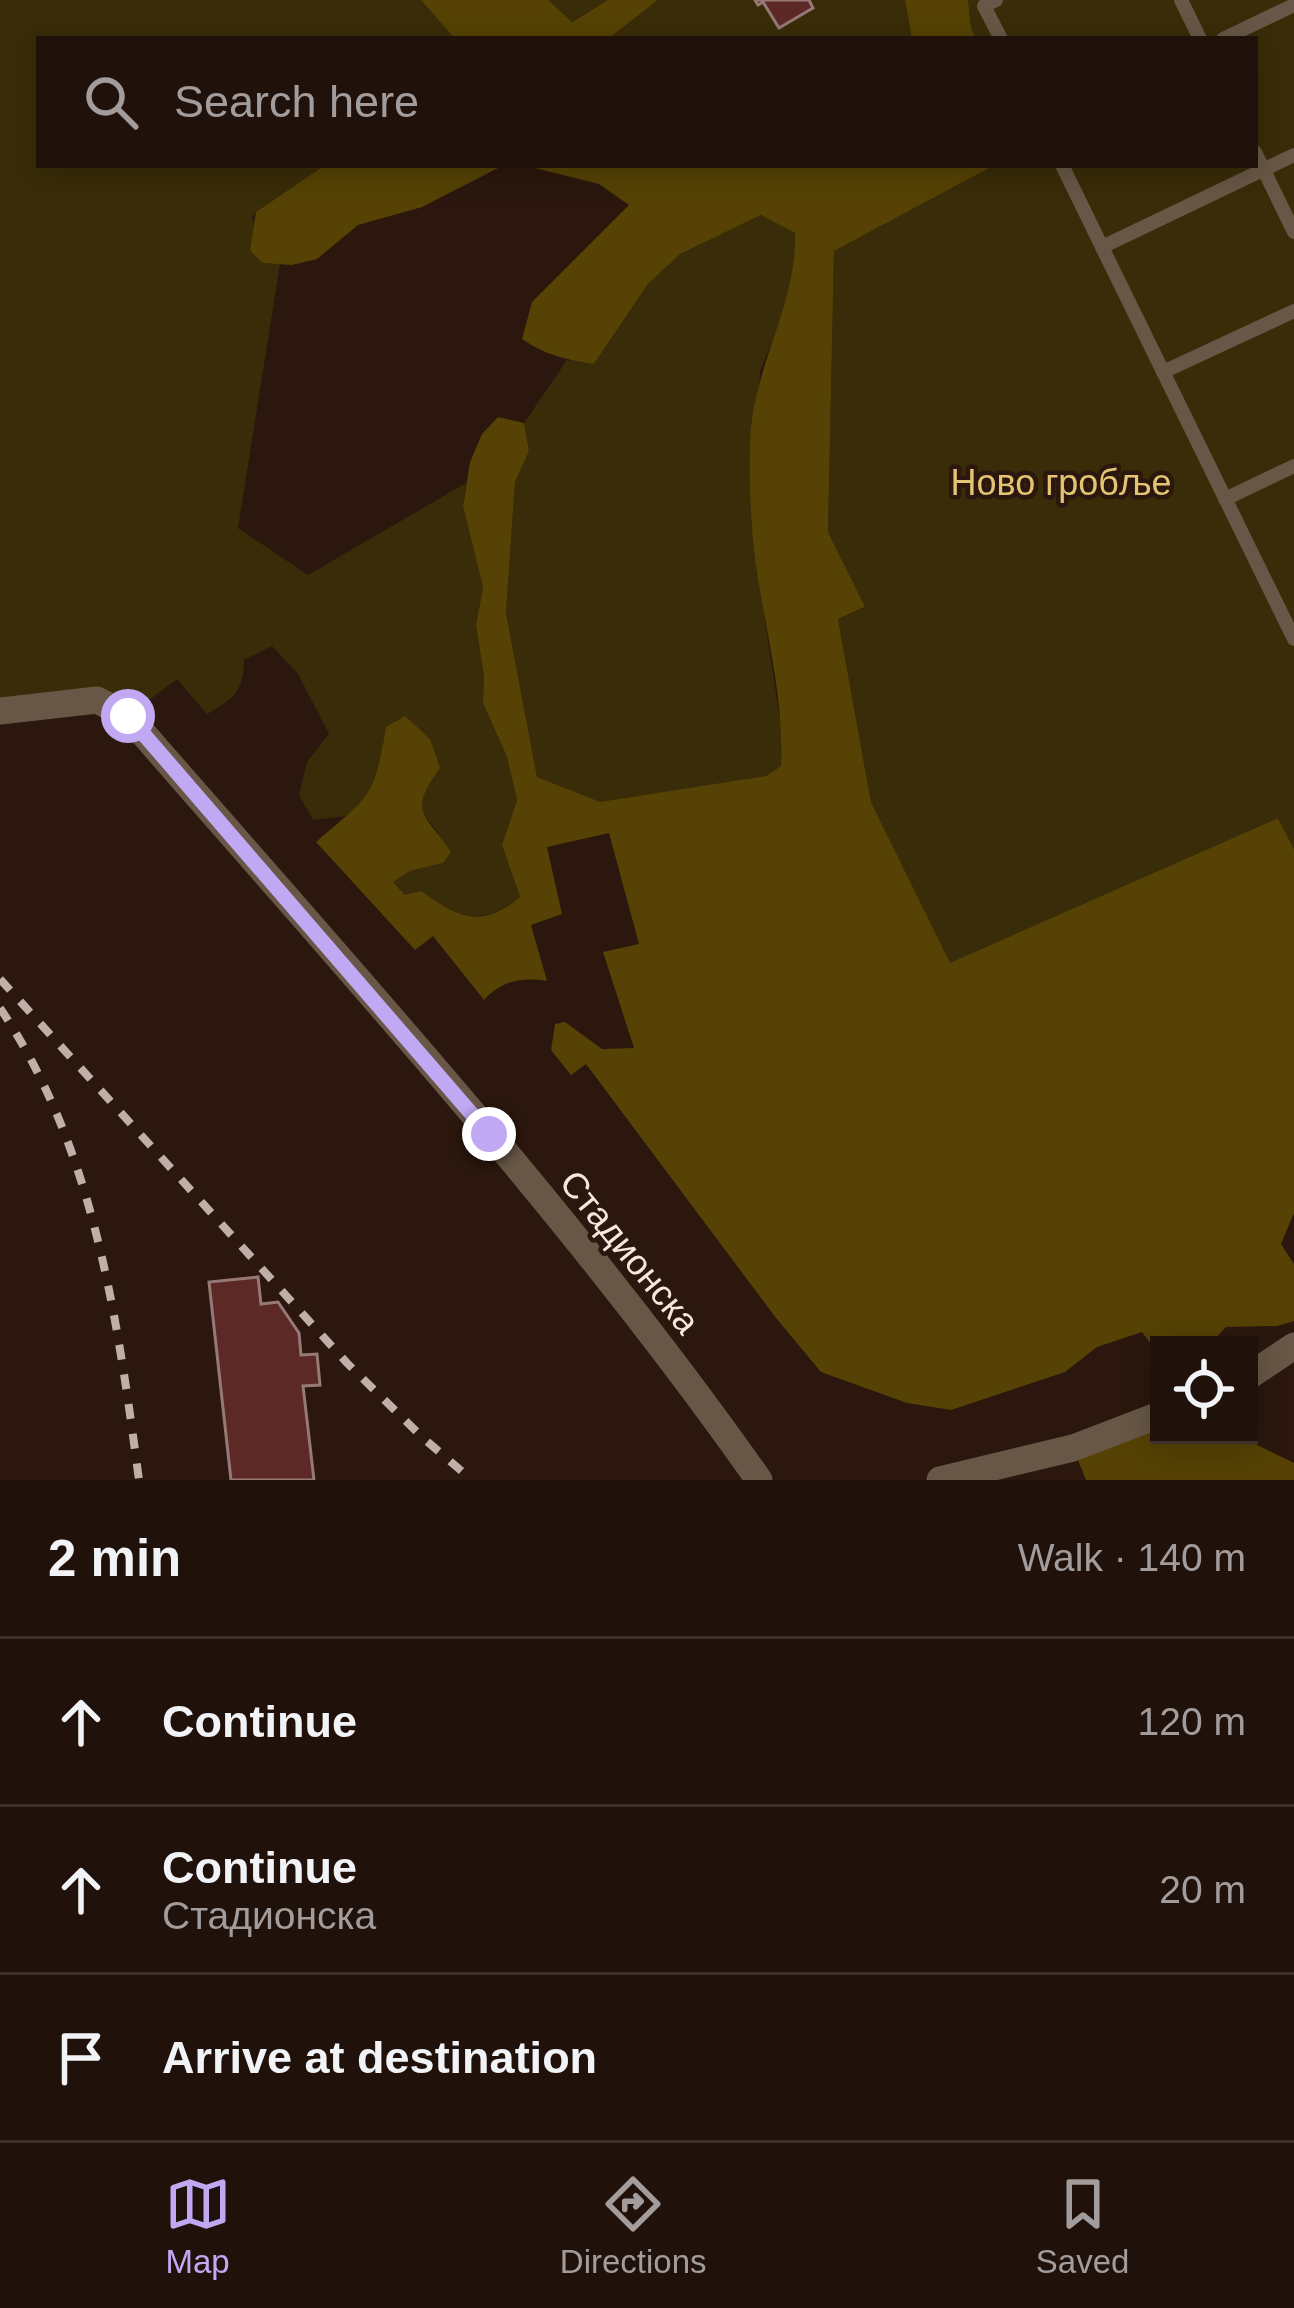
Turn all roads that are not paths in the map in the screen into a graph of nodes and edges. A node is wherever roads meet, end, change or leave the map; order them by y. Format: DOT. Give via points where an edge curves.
graph roads {
  1 [pos="996,0"];
  2 [pos="1181,0"];
  3 [pos="1294,5"];
  4 [pos="999,36"];
  5 [pos="1199,36"];
  6 [pos="1229,36"];
  7 [pos="1294,155"];
  8 [pos="1258,158"];
  9 [pos="1063,168"];
  10 [pos="1264,170"];
  11 [pos="1294,232"];
  12 [pos="1102,247"];
  13 [pos="1294,311"];
  14 [pos="1163,372"];
  15 [pos="1294,466"];
  16 [pos="1225,499"];
  17 [pos="1293,636"];
  18 [pos="0,711"];
  19 [pos="1294,1346"];
  20 [pos="1258,1370"];
  21 [pos="1150,1418"];
  22 [pos="759,1480"];
  23 [pos="940,1480"];
  1 -- 4 [label="lane" via="984,6"];
  2 -- 5 [label="lane"];
  3 -- 6 [label="lane"];
  7 -- 10 [label="lane"];
  8 -- 10 [label="lane"];
  9 -- 12 [label="lane"];
  10 -- 11 [label="lane"];
  10 -- 12 [label="lane"];
  12 -- 14 [label="lane"];
  13 -- 14 [label="lane"];
  14 -- 16 [label="lane"];
  15 -- 16 [label="lane"];
  16 -- 17 [label="lane"];
  18 -- 22 [label="street, Стадионска" via="97,700 128,716 439,1075 694,1388"];
  19 -- 20 [label="street"];
  21 -- 23 [label="street" via="1073,1448"];
}
